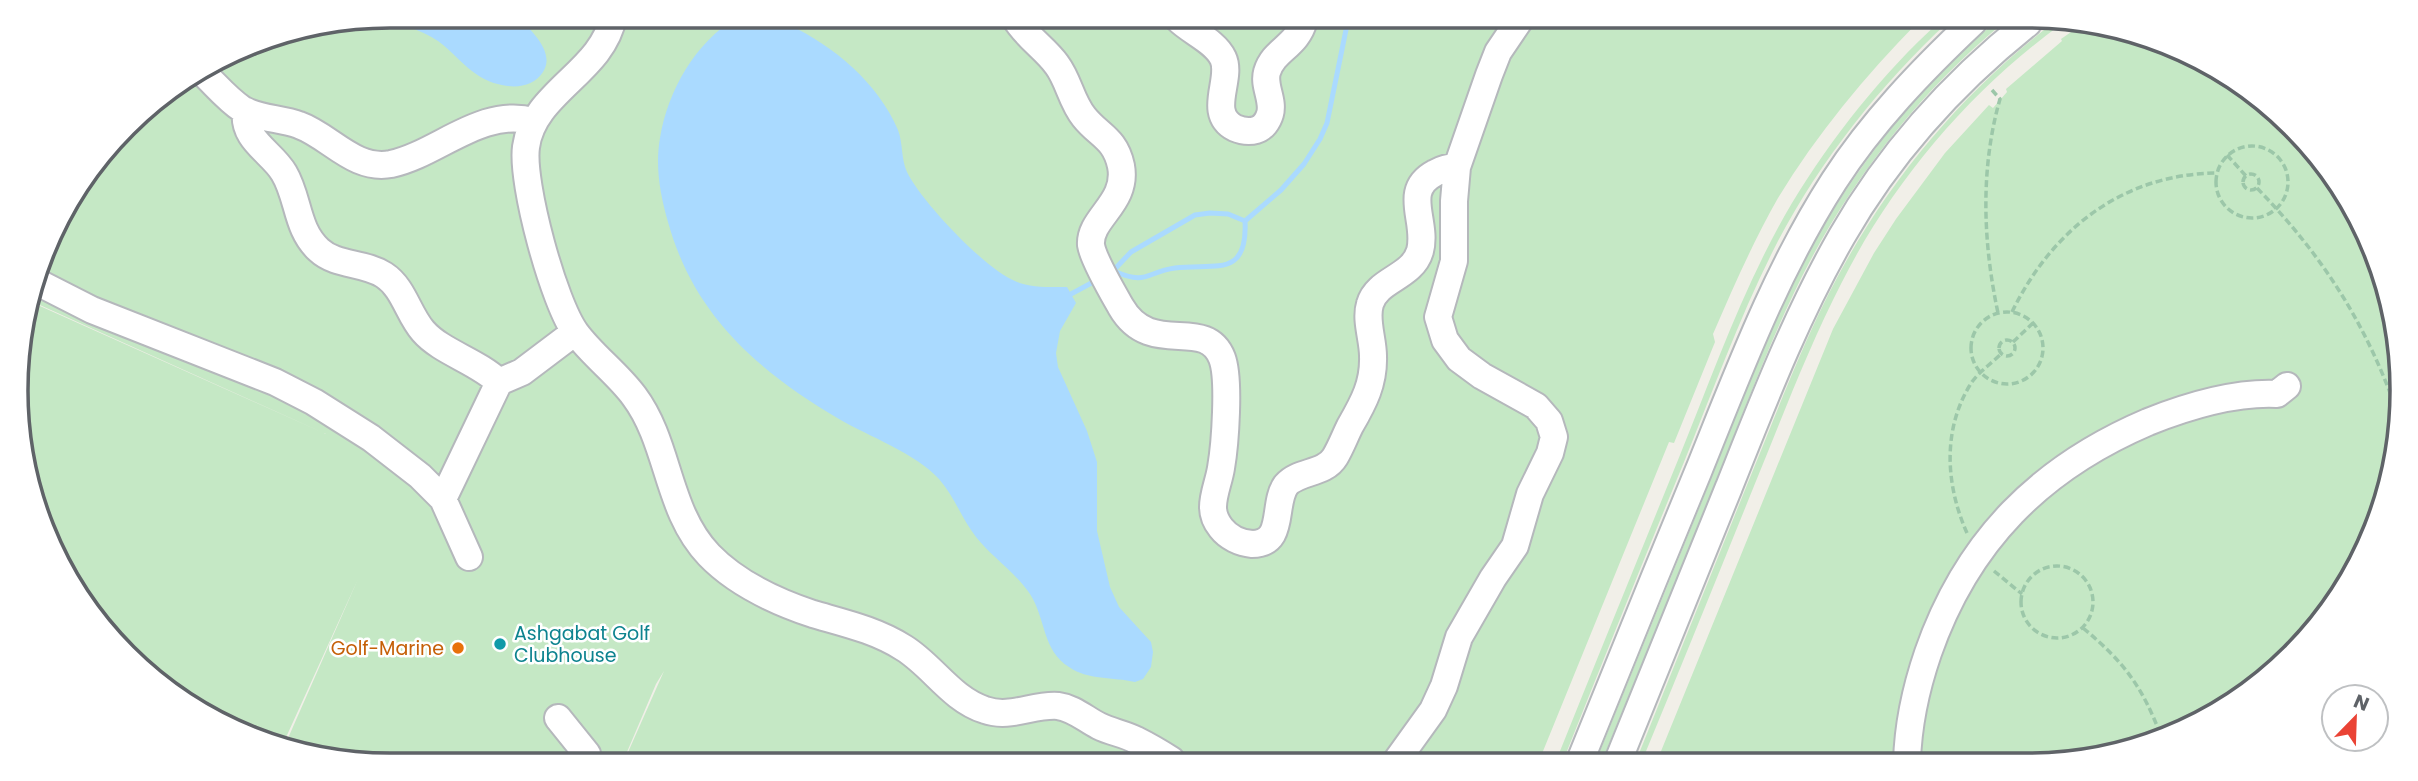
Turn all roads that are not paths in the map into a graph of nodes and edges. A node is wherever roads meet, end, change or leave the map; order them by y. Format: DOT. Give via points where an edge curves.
graph roads {
  1 [pos="610,28"];
  2 [pos="1022,28"];
  3 [pos="1190,28"];
  4 [pos="1300,28"];
  5 [pos="1514,28"];
  6 [pos="1968,28"];
  7 [pos="2022,28"];
  8 [pos="208,78"];
  9 [pos="246,111"];
  10 [pos="533,121"];
  11 [pos="1457,167"];
  12 [pos="43,286"];
  13 [pos="575,332"];
  14 [pos="499,382"];
  15 [pos="2287,386"];
  16 [pos="443,499"];
  17 [pos="469,557"];
  18 [pos="558,718"];
  19 [pos="586,753"];
  20 [pos="1159,753"];
  21 [pos="1403,753"];
  22 [pos="1583,753"];
  23 [pos="1621,753"];
  24 [pos="1908,753"];
  1 -- 10 [label="street" via="597,51"];
  2 -- 11 [label="street" via="1058,66 1078,108 1117,153 1121,184 1092,238 1093,250 1124,312 1137,326 1154,334 1202,338 1220,353 1225,380 1224,448 1213,504 1224,532 1237,540 1264,541 1275,530 1287,485 1332,462 1370,387 1370,303 1416,259 1421,234 1419,186 1440,170"];
  3 -- 4 [label="street" via="1223,57 1223,114 1231,125 1248,131 1259,129 1269,118 1267,72"];
  5 -- 11 [label="street" via="1489,75"];
  6 -- 22 [label="street" via="1887,109 1835,178 1803,234 1752,339"];
  7 -- 23 [label="street" via="1944,99 1889,166 1843,234 1784,349"];
  8 -- 9 [label="street"];
  9 -- 10 [label="street" via="299,125 349,156 375,165 403,160 494,122"];
  9 -- 14 [label="street" via="251,135 283,171 305,233 319,250 383,274 395,284 428,336"];
  10 -- 13 [label="street" via="525,155 533,209 550,271"];
  11 -- 21 [label="street" via="1454,261 1439,311 1440,328 1451,349 1471,369 1543,413 1554,437 1515,545 1455,645 1433,710"];
  12 -- 16 [label="street" via="75,303 297,392 387,449"];
  13 -- 14 [label="street" via="522,372"];
  13 -- 20 [label="street" via="641,405 682,516 700,544 729,571 790,606 891,640 974,706 1005,714 1051,706 1070,708"];
  14 -- 16 [label="street"];
  15 -- 24 [label="street" via="2277,394 2234,397 2176,412 2117,437 2068,466 2008,516 1955,587 1932,640 1914,704"];
  16 -- 17 [label="street"];
  18 -- 19 [label="street"];
}
